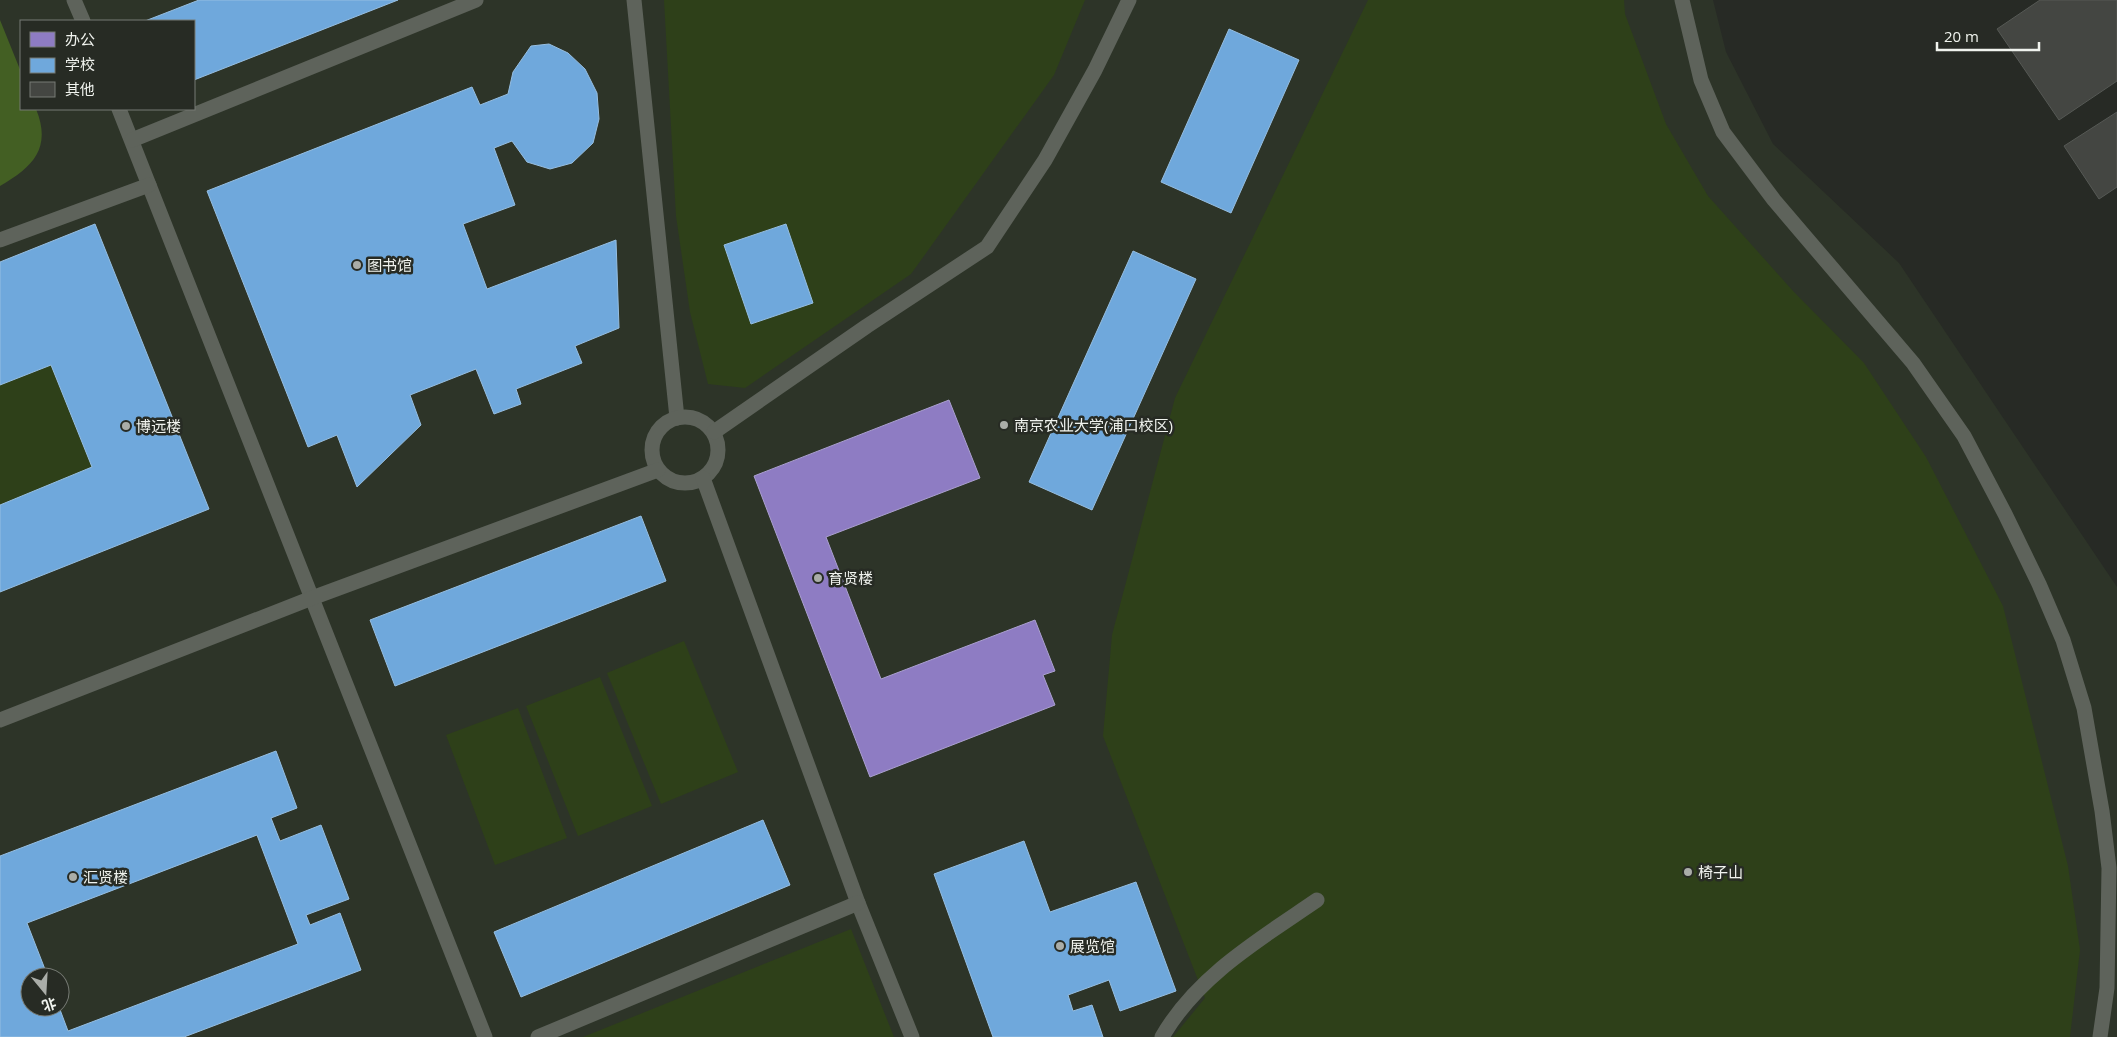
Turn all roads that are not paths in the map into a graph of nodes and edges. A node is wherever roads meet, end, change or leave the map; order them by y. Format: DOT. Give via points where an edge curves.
graph roads {
  1 [pos="74,0"];
  2 [pos="476,0"];
  3 [pos="634,0"];
  4 [pos="1130,0"];
  5 [pos="1682,0"];
  6 [pos="83,20"];
  7 [pos="119,110"];
  8 [pos="132,140"];
  9 [pos="149,185"];
  10 [pos="0,240"];
  11 [pos="678,418"];
  12 [pos="714,432"];
  13 [pos="658,470"];
  14 [pos="703,478"];
  15 [pos="312,598"];
  16 [pos="0,720"];
  17 [pos="1317,900"];
  18 [pos="858,903"];
  19 [pos="485,1037"];
  20 [pos="538,1037"];
  21 [pos="912,1037"];
  22 [pos="1162,1037"];
  23 [pos="2100,1037"];
  1 -- 6 [label="lane"];
  2 -- 8 [label="lane"];
  3 -- 11 [label="lane"];
  4 -- 12 [label="lane" via="1045,160 987,247"];
  5 -- 23 [label="lane" via="1701,80 1724,132 1774,200 1913,362 1964,436 2039,584 2063,640 2084,708 2109,868 2107,988"];
  7 -- 8 [label="lane"];
  8 -- 9 [label="lane"];
  9 -- 10 [label="lane"];
  9 -- 15 [label="lane"];
  11 -- 12 [label="lane" via="698,419"];
  11 -- 13 [label="lane" via="662,426 653,442 652,452"];
  12 -- 14 [label="lane" via="719,452 717,462"];
  13 -- 14 [label="lane" via="665,477 684,483"];
  13 -- 15 [label="lane"];
  14 -- 18 [label="lane"];
  15 -- 16 [label="lane"];
  15 -- 19 [label="lane"];
  17 -- 22 [label="lane" via="1210,976"];
  18 -- 20 [label="lane"];
  18 -- 21 [label="lane"];
}
